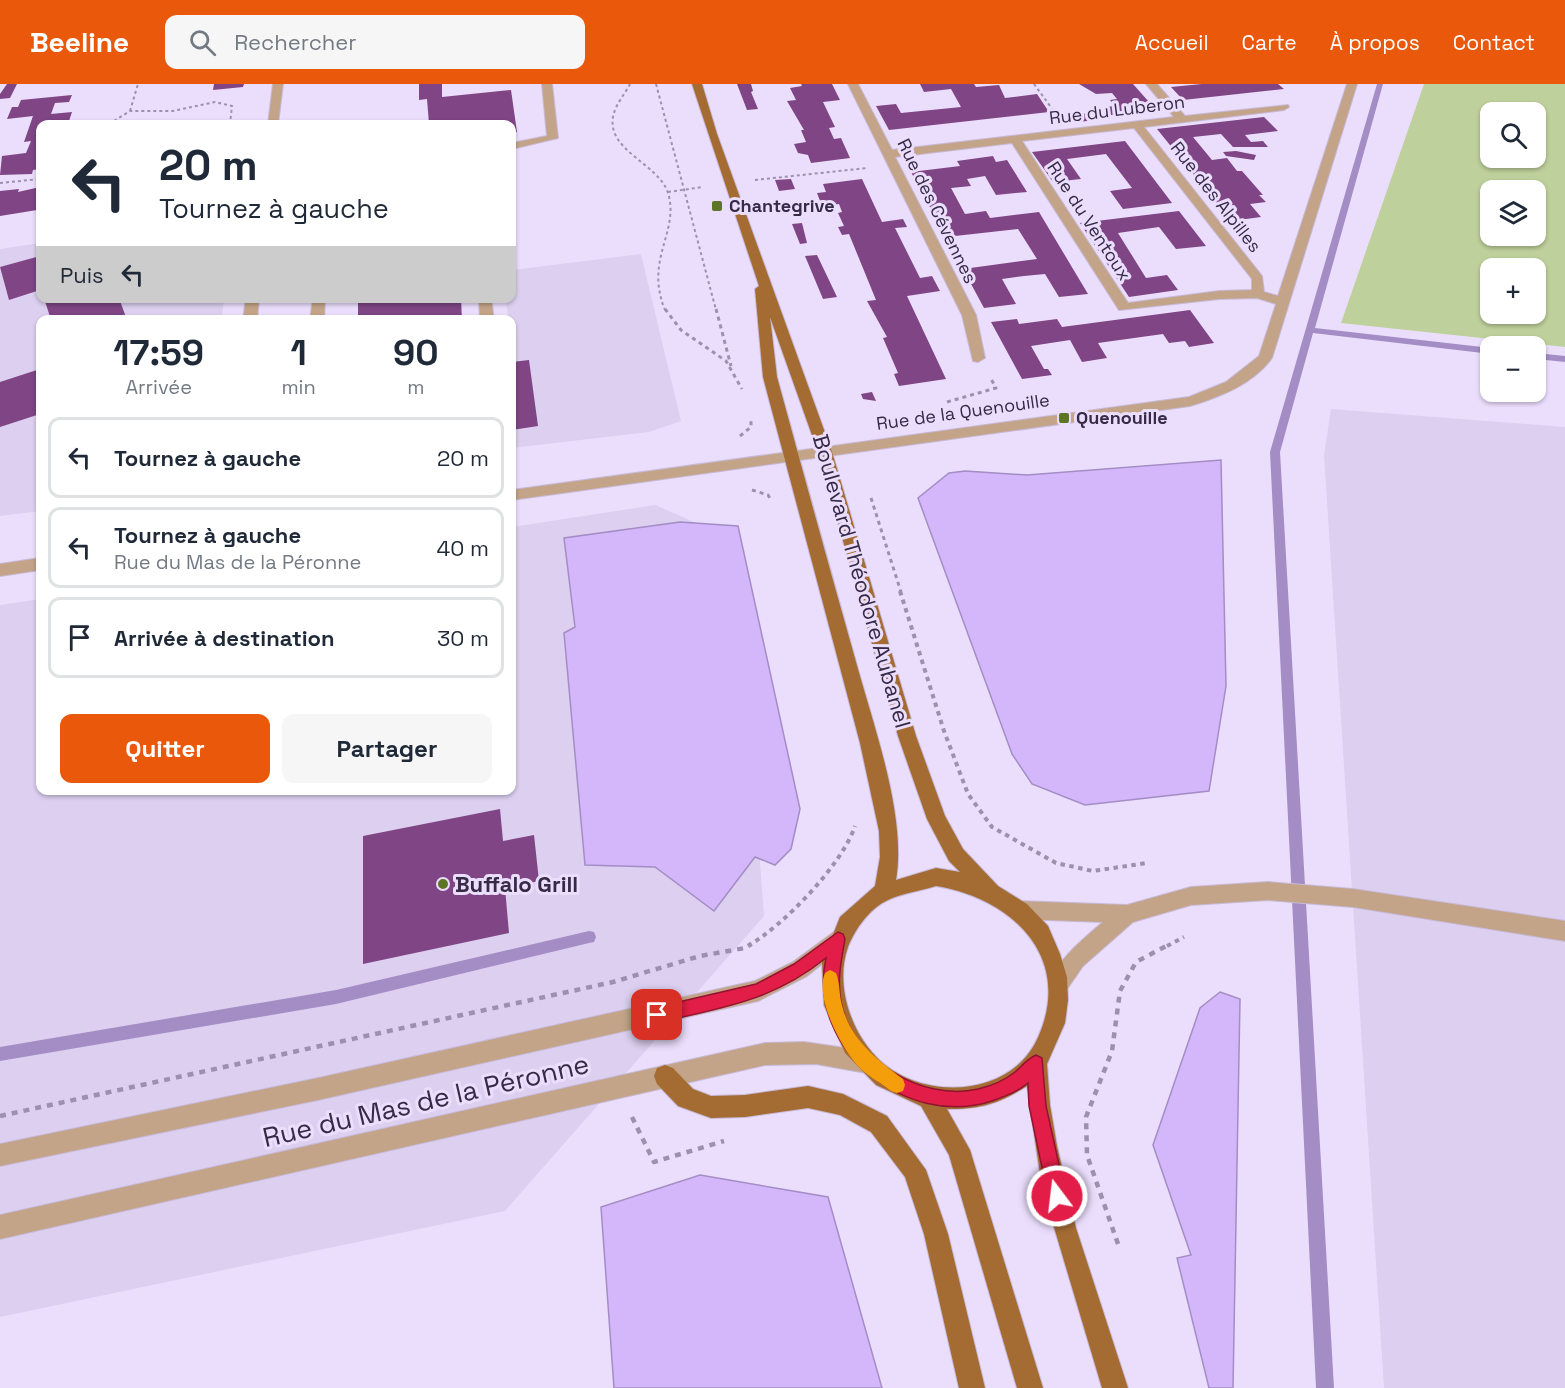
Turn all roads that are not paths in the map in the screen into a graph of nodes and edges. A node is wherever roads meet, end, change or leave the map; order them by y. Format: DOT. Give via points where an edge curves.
graph roads {
  1 [pos="278,84"];
  2 [pos="547,84"];
  3 [pos="698,84"];
  4 [pos="853,84"];
  5 [pos="1151,84"];
  6 [pos="1352,84"];
  7 [pos="1284,107"];
  8 [pos="1182,119"];
  9 [pos="274,120"];
  10 [pos="1137,125"];
  11 [pos="1015,140"];
  12 [pos="516,145"];
  13 [pos="892,160"];
  14 [pos="758,258"];
  15 [pos="1258,294"];
  16 [pos="1284,302"];
  17 [pos="978,358"];
  18 [pos="825,452"];
  19 [pos="791,456"];
  20 [pos="516,494"];
  21 [pos="36,565"];
  22 [pos="0,570"];
  23 [pos="884,889"];
  24 [pos="990,890"];
  25 [pos="1018,910"];
  26 [pos="1127,914"];
  27 [pos="1565,931"];
  28 [pos="838,939"];
  29 [pos="1058,985"];
  30 [pos="866,1062"];
  31 [pos="1036,1063"];
  32 [pos="665,1076"];
  33 [pos="928,1097"];
  34 [pos="0,1155"];
  35 [pos="0,1227"];
  36 [pos="972,1388"];
  37 [pos="1030,1388"];
  38 [pos="1115,1388"];
  1 -- 9 [label="street"];
  2 -- 12 [label="street" via="552,138"];
  3 -- 14 [label="main road, Boulevard Théodore Aubanel"];
  4 -- 13 [label="street, Rue des Cévennes"];
  5 -- 8 [label="street"];
  6 -- 16 [label="street, Rue de la Quenouille"];
  7 -- 8 [label="street, Rue du Luberon"];
  8 -- 10 [label="street, Rue du Luberon"];
  10 -- 11 [label="street, Rue du Luberon"];
  10 -- 15 [label="street, Rue des Alpilles" via="1257,279"];
  11 -- 13 [label="street, Rue du Luberon"];
  11 -- 15 [label="street, Rue du Ventoux" via="1124,307"];
  13 -- 17 [label="street, Rue des Cévennes" via="969,315"];
  14 -- 18 [label="main road, Boulevard Théodore Aubanel"];
  14 -- 19 [label="main road, Boulevard Théodore Aubanel" via="770,377"];
  15 -- 16 [label="street, Rue du Ventoux"];
  16 -- 18 [label="street, Rue de la Quenouille" via="1265,358 1246,378 1219,392 1190,401"];
  18 -- 19 [label="street, Rue de la Quenouille"];
  18 -- 24 [label="main road, Boulevard Théodore Aubanel" via="907,736 936,819 957,855"];
  19 -- 20 [label="street, Rue de la Quenouille"];
  19 -- 23 [label="main road, Boulevard Théodore Aubanel" via="869,742 889,831 890,857"];
  21 -- 22 [label="street"];
  23 -- 24 [label="main road" via="936,877"];
  23 -- 28 [label="main road" via="856,910"];
  24 -- 25 [label="main road"];
  25 -- 26 [label="street"];
  25 -- 29 [label="main road" via="1042,934"];
  26 -- 27 [label="street" via="1191,897 1268,891 1353,898"];
  26 -- 29 [label="street" via="1076,959"];
  28 -- 30 [label="main road" via="830,975 834,1005 845,1034"];
  28 -- 34 [label="street, Rue du Mas de la Péronne" via="800,969 758,991"];
  29 -- 31 [label="main road" via="1053,1034"];
  30 -- 32 [label="street, Rue du Mas de la Péronne" via="795,1050"];
  30 -- 33 [label="main road" via="894,1084"];
  31 -- 33 [label="main road" via="1020,1079 999,1091 976,1098"];
  31 -- 38 [label="main road" via="1038,1106 1051,1177"];
  32 -- 35 [label="street, Rue du Mas de la Péronne"];
  32 -- 36 [label="main road" via="686,1098 711,1107 808,1097 843,1105 879,1124 914,1170 936,1234"];
  33 -- 37 [label="main road" via="959,1150"];
}
